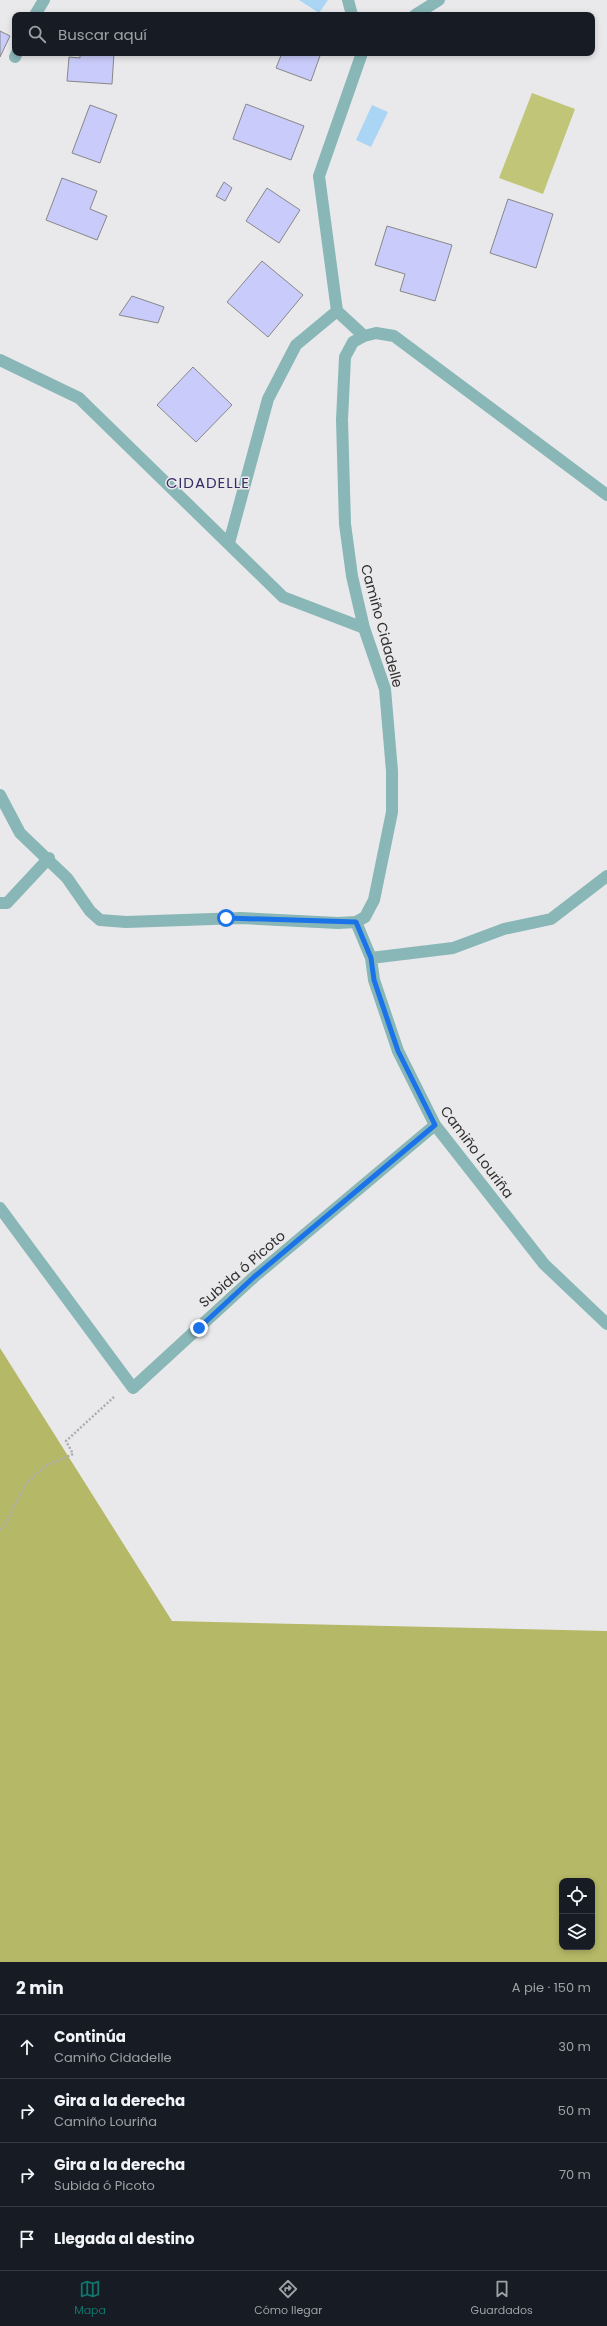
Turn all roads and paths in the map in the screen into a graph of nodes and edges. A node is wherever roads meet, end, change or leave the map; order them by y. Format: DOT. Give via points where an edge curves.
graph roads {
  1 [pos="44,0"];
  2 [pos="348,0"];
  3 [pos="439,0"];
  4 [pos="37,12"];
  5 [pos="351,12"];
  6 [pos="420,12"];
  7 [pos="361,56"];
  8 [pos="337,311"];
  9 [pos="364,336"];
  10 [pos="0,360"];
  11 [pos="607,495"];
  12 [pos="229,543"];
  13 [pos="364,628"];
  14 [pos="0,795"];
  15 [pos="49,858"];
  16 [pos="607,876"];
  17 [pos="0,903"];
  18 [pos="356,922"];
  19 [pos="371,958"];
  20 [pos="435,1125"];
  21 [pos="0,1208"];
  22 [pos="607,1324"];
  23 [pos="130,1382"];
  24 [pos="0,1530"];
  1 -- 4 [label="street"];
  2 -- 5 [label="street"];
  3 -- 6 [label="street"];
  7 -- 8 [label="street" via="319,176"];
  8 -- 9 [label="street"];
  8 -- 12 [label="street" via="296,345 268,399"];
  9 -- 11 [label="street" via="376,333 394,336"];
  9 -- 13 [label="street, Camiño Cidadelle" via="353,342 345,357 342,420 345,524 352,576"];
  10 -- 12 [label="street" via="79,398"];
  12 -- 13 [label="street" via="282,597"];
  13 -- 18 [label="street, Camiño Cidadelle" via="385,690 392,771 392,812 374,900 365,917"];
  14 -- 15 [label="street" via="20,833"];
  15 -- 17 [label="street" via="7,903"];
  15 -- 18 [label="street" via="90,911 100,920 126,922 241,918"];
  16 -- 19 [label="street" via="551,919 504,929 453,948"];
  18 -- 19 [label="street, Camiño Louriña"];
  19 -- 20 [label="street, Camiño Louriña" via="374,980 398,1051"];
  20 -- 22 [label="street, Camiño Louriña" via="544,1264"];
  20 -- 23 [label="street, Subida ó Picoto" via="254,1277 133,1388"];
  21 -- 23 [label="street"];
  23 -- 24 [label="path" via="66,1441 73,1454 46,1466 25,1485 4,1527"];
}
